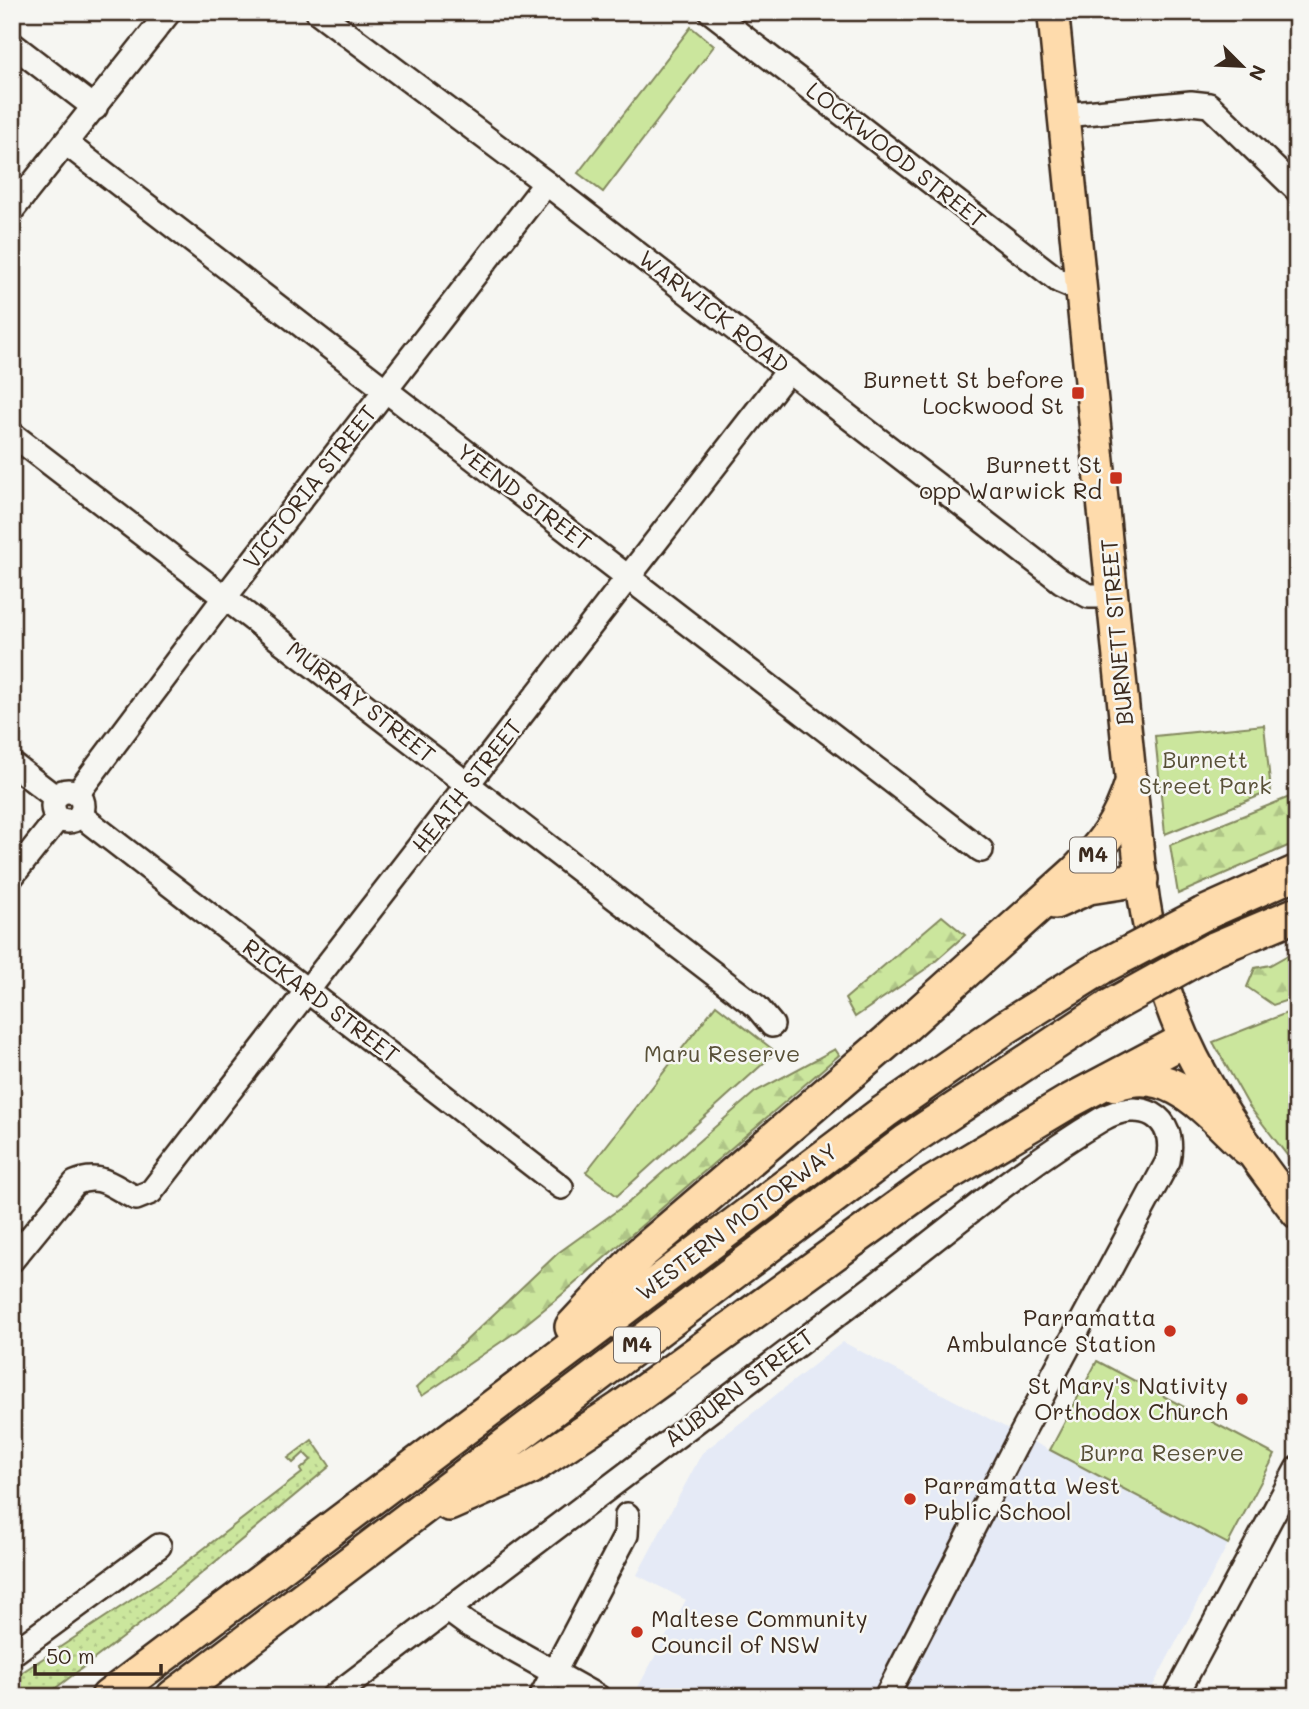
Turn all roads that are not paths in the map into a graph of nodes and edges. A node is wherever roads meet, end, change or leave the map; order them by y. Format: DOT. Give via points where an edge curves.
graph roads {
  1 [pos="169,12"];
  2 [pos="318,12"];
  3 [pos="711,12"];
  4 [pos="1053,12"];
  5 [pos="12,44"];
  6 [pos="95,108"];
  7 [pos="1064,115"];
  8 [pos="67,144"];
  9 [pos="546,183"];
  10 [pos="1297,190"];
  11 [pos="12,210"];
  12 [pos="1083,291"];
  13 [pos="789,370"];
  14 [pos="385,390"];
  15 [pos="12,434"];
  16 [pos="629,576"];
  17 [pos="1115,596"];
  18 [pos="225,597"];
  19 [pos="12,764"];
  20 [pos="1132,783"];
  21 [pos="469,784"];
  22 [pos="68,806"];
  23 [pos="981,850"];
  24 [pos="1297,872"];
  25 [pos="12,876"];
  26 [pos="1141,879"];
  27 [pos="1034,912"];
  28 [pos="1297,914"];
  29 [pos="309,991"];
  30 [pos="772,1026"];
  31 [pos="1183,1041"];
  32 [pos="1068,1102"];
  33 [pos="1247,1148"];
  34 [pos="561,1187"];
  35 [pos="1297,1213"];
  36 [pos="12,1260"];
  37 [pos="513,1391"];
  38 [pos="1297,1469"];
  39 [pos="627,1515"];
  40 [pos="396,1528"];
  41 [pos="159,1546"];
  42 [pos="448,1610"];
  43 [pos="12,1654"];
  44 [pos="553,1673"];
  45 [pos="108,1697"];
  46 [pos="173,1697"];
  47 [pos="333,1697"];
  48 [pos="541,1697"];
  49 [pos="598,1697"];
  50 [pos="886,1697"];
  51 [pos="1175,1697"];
  1 -- 6 [label="street"];
  2 -- 9 [label="street, WARWICK ROAD"];
  3 -- 12 [label="street, LOCKWOOD STREET" via="1062,283"];
  4 -- 7 [label="main road, BURNETT STREET"];
  5 -- 6 [label="street"];
  6 -- 8 [label="street"];
  7 -- 10 [label="street" via="1209,105"];
  7 -- 12 [label="main road, BURNETT STREET"];
  8 -- 11 [label="street"];
  8 -- 14 [label="street, YEEND STREET"];
  9 -- 13 [label="street, WARWICK ROAD"];
  9 -- 14 [label="street, VICTORIA STREET"];
  12 -- 17 [label="main road, BURNETT STREET"];
  13 -- 16 [label="street, HEATH STREET"];
  13 -- 17 [label="street, WARWICK ROAD" via="1071,588 1096,598"];
  14 -- 16 [label="street, YEEND STREET"];
  14 -- 18 [label="street, VICTORIA STREET"];
  15 -- 18 [label="street, MURRAY STREET"];
  16 -- 21 [label="street, HEATH STREET"];
  16 -- 23 [label="street, YEEND STREET"];
  17 -- 20 [label="main road, BURNETT STREET"];
  18 -- 21 [label="street, MURRAY STREET"];
  18 -- 22 [label="street, VICTORIA STREET"];
  19 -- 22 [label="street, RICKARD STREET"];
  20 -- 26 [label="main road, BURNETT STREET"];
  20 -- 27 [label="highway, M4" via="1122,814 1100,848"];
  21 -- 29 [label="street, HEATH STREET"];
  21 -- 30 [label="street, MURRAY STREET" via="757,1007"];
  22 -- 25 [label="street, VICTORIA STREET"];
  22 -- 29 [label="street, RICKARD STREET"];
  24 -- 37 [label="highway, WESTERN MOTORWAY / M4, bridge" via="1102,967 941,1070"];
  26 -- 27 [label="highway, M4" via="1089,887"];
  26 -- 31 [label="main road, BURNETT STREET" via="1154,956"];
  27 -- 37 [label="highway, M4" via="639,1254"];
  28 -- 40 [label="highway, WESTERN MOTORWAY / M4, bridge" via="1212,950 1111,1006 907,1141"];
  29 -- 34 [label="street, RICKARD STREET"];
  29 -- 36 [label="street, HEATH STREET" via="151,1192 141,1198 100,1179 75,1183"];
  31 -- 32 [label="highway"];
  31 -- 33 [label="main road, BURNETT STREET"];
  32 -- 33 [label="highway" via="1128,1079 1159,1080 1179,1088"];
  32 -- 40 [label="highway" via="926,1187 698,1354 530,1468"];
  33 -- 35 [label="main road, BURNETT STREET"];
  37 -- 45 [label="highway, WESTERN MOTORWAY / M4"];
  38 -- 51 [label="street"];
  39 -- 44 [label="street" via="626,1535"];
  40 -- 46 [label="highway, WESTERN MOTORWAY / M4"];
  41 -- 43 [label="street"];
  42 -- 44 [label="street"];
  42 -- 47 [label="street, AUBURN STREET"];
  42 -- 50 [label="street, AUBURN STREET" via="1007,1184 1113,1114 1133,1108 1156,1117 1170,1139 1168,1161"];
  44 -- 48 [label="street"];
  44 -- 49 [label="street"];
}
